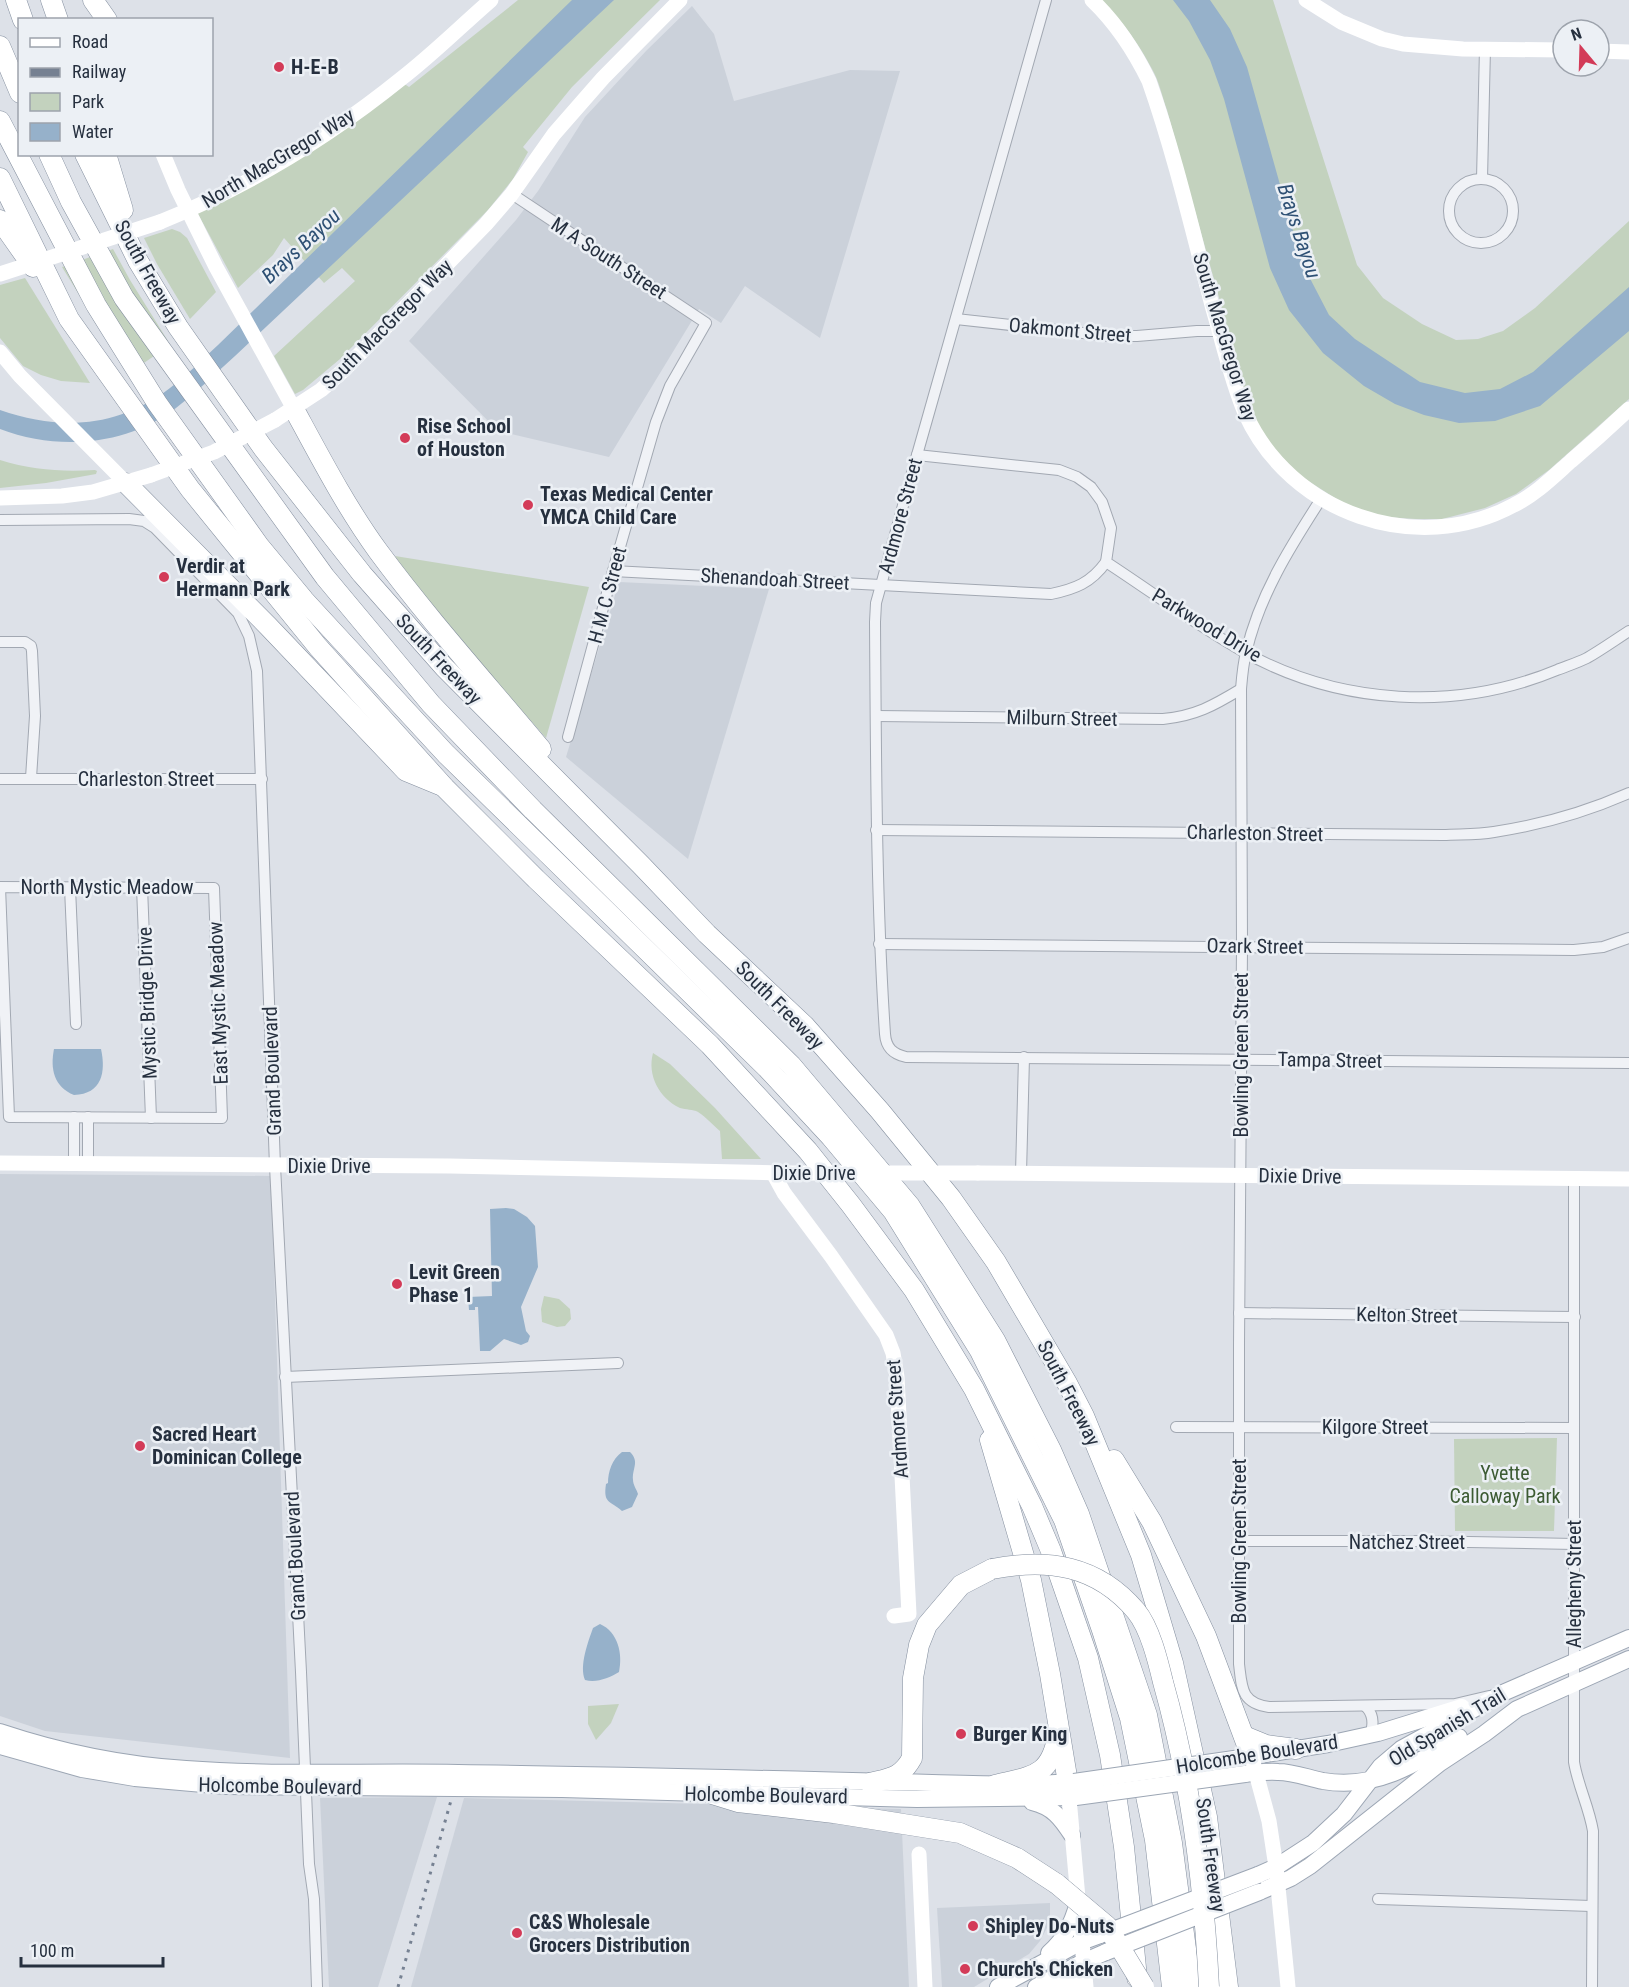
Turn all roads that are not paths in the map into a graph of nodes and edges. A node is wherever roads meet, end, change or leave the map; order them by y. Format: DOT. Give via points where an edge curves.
graph roads {
  1 [pos="16,0"];
  2 [pos="51,0"];
  3 [pos="93,0"];
  4 [pos="105,0"];
  5 [pos="680,0"];
  6 [pos="1046,0"];
  7 [pos="1092,0"];
  8 [pos="1306,0"];
  9 [pos="487,2"];
  10 [pos="22,18"];
  11 [pos="57,18"];
  12 [pos="105,18"];
  13 [pos="110,18"];
  14 [pos="0,46"];
  15 [pos="1485,48"];
  16 [pos="1551,50"];
  17 [pos="1611,51"];
  18 [pos="1629,52"];
  19 [pos="18,88"];
  20 [pos="0,121"];
  21 [pos="18,156"];
  22 [pos="18,156"];
  23 [pos="50,156"];
  24 [pos="86,156"];
  25 [pos="107,156"];
  26 [pos="164,156"];
  27 [pos="0,178"];
  28 [pos="1482,179"];
  29 [pos="512,194"];
  30 [pos="189,210"];
  31 [pos="0,220"];
  32 [pos="138,261"];
  33 [pos="0,274"];
  34 [pos="69,319"];
  35 [pos="956,319"];
  36 [pos="706,322"];
  37 [pos="1220,331"];
  38 [pos="0,352"];
  39 [pos="294,409"];
  40 [pos="1629,410"];
  41 [pos="916,454"];
  42 [pos="119,476"];
  43 [pos="0,498"];
  44 [pos="1321,499"];
  45 [pos="0,520"];
  46 [pos="1106,562"];
  47 [pos="613,571"];
  48 [pos="881,585"];
  49 [pos="1629,631"];
  50 [pos="4,642"];
  51 [pos="1246,652"];
  52 [pos="1241,689"];
  53 [pos="876,716"];
  54 [pos="568,738"];
  55 [pos="31,778"];
  56 [pos="0,779"];
  57 [pos="261,779"];
  58 [pos="445,788"];
  59 [pos="1629,793"];
  60 [pos="876,830"];
  61 [pos="1242,833"];
  62 [pos="641,865"];
  63 [pos="0,887"];
  64 [pos="142,887"];
  65 [pos="70,888"];
  66 [pos="214,888"];
  67 [pos="1629,938"];
  68 [pos="879,944"];
  69 [pos="1242,946"];
  70 [pos="76,1024"];
  71 [pos="889,1049"];
  72 [pos="1024,1057"];
  73 [pos="1240,1059"];
  74 [pos="1629,1063"];
  75 [pos="74,1117"];
  76 [pos="88,1117"];
  77 [pos="151,1118"];
  78 [pos="0,1163"];
  79 [pos="81,1164"];
  80 [pos="275,1166"];
  81 [pos="778,1173"];
  82 [pos="1021,1173"];
  83 [pos="1240,1175"];
  84 [pos="1574,1178"];
  85 [pos="1629,1179"];
  86 [pos="1239,1313"];
  87 [pos="1575,1317"];
  88 [pos="618,1363"];
  89 [pos="285,1377"];
  90 [pos="1067,1383"];
  91 [pos="974,1389"];
  92 [pos="1176,1427"];
  93 [pos="1239,1427"];
  94 [pos="1574,1428"];
  95 [pos="1239,1541"];
  96 [pos="1575,1544"];
  97 [pos="894,1616"];
  98 [pos="1629,1638"];
  99 [pos="1629,1659"];
  100 [pos="1575,1662"];
  101 [pos="1574,1682"];
  102 [pos="1505,1692"];
  103 [pos="1365,1706"];
  104 [pos="1517,1709"];
  105 [pos="1059,1725"];
  106 [pos="0,1732"];
  107 [pos="1370,1735"];
  108 [pos="1244,1736"];
  109 [pos="0,1746"];
  110 [pos="1296,1749"];
  111 [pos="1248,1765"];
  112 [pos="305,1779"];
  113 [pos="1369,1781"];
  114 [pos="870,1783"];
  115 [pos="995,1785"];
  116 [pos="1072,1790"];
  117 [pos="712,1794"];
  118 [pos="1017,1798"];
  119 [pos="1072,1835"];
  120 [pos="919,1854"];
  121 [pos="1277,1875"];
  122 [pos="1258,1883"];
  123 [pos="1378,1899"];
  124 [pos="1078,1903"];
  125 [pos="1591,1906"];
  126 [pos="1081,1942"];
  127 [pos="1083,1962"];
  128 [pos="1031,1968"];
  129 [pos="1038,1986"];
  130 [pos="317,1987"];
  131 [pos="926,1987"];
  132 [pos="998,1987"];
  133 [pos="1084,1987"];
  134 [pos="1138,1987"];
  135 [pos="1144,1987"];
  136 [pos="1172,1987"];
  137 [pos="1191,1987"];
  138 [pos="1209,1987"];
  139 [pos="1228,1987"];
  140 [pos="1288,1987"];
  141 [pos="1592,1987"];
  1 -- 10 [label="highway"];
  2 -- 11 [label="highway"];
  3 -- 12 [label="highway"];
  4 -- 13 [label="main road"];
  5 -- 29 [label="main road, South MacGregor Way" via="554,134"];
  6 -- 35 [label="street, Ardmore Street"];
  7 -- 37 [label="main road, South MacGregor Way" via="1130,44 1149,81"];
  8 -- 15 [label="main road" via="1341,22 1403,45"];
  9 -- 30 [label="main road, North MacGregor Way" via="402,78 328,133 228,193"];
  14 -- 19 [label="highway"];
  15 -- 16 [label="main road"];
  15 -- 28 [label="street"];
  17 -- 18 [label="main road"];
  20 -- 21 [label="highway"];
  22 -- 136 [label="highway" via="96,305 157,403 303,600 446,754 767,1068 893,1211 980,1351 1064,1520 1130,1718 1155,1840"];
  23 -- 137 [label="highway" via="124,298 325,577 431,704 791,1065 909,1206 994,1340 1079,1514 1147,1715 1172,1843"];
  24 -- 32 [label="highway, South Freeway"];
  25 -- 32 [label="highway"];
  26 -- 30 [label="main road"];
  27 -- 34 [label="highway"];
  28 -- 28 [label="street" via="1463,185 1451,200 1449,210 1450,220 1461,236 1480,243 1499,237 1511,222 1513,212 1507,193 1492,181"];
  29 -- 36 [label="street, M A South Street"];
  29 -- 39 [label="main road, South MacGregor Way" via="346,368"];
  30 -- 33 [label="main road, North MacGregor Way, bridge"];
  30 -- 39 [label="main road"];
  31 -- 34 [label="highway"];
  32 -- 62 [label="highway, South Freeway" via="178,327 263,448 362,574 444,667"];
  34 -- 58 [label="highway" via="190,489 318,646"];
  35 -- 37 [label="street, Oakmont Street" via="1110,336"];
  35 -- 41 [label="street, Ardmore Street"];
  36 -- 47 [label="street, H M C Street" via="670,386 656,422"];
  37 -- 44 [label="main road, South MacGregor Way" via="1244,411 1256,434 1278,463"];
  38 -- 42 [label="main road"];
  39 -- 42 [label="main road, South MacGregor Way, bridge" via="214,452 151,475"];
  39 -- 62 [label="highway" via="382,556 442,634"];
  40 -- 44 [label="main road, South MacGregor Way" via="1541,488 1514,505 1472,521 1436,527 1374,522"];
  41 -- 46 [label="street" via="1059,470 1077,477 1102,502 1111,528"];
  41 -- 48 [label="street, Ardmore Street"];
  42 -- 43 [label="main road, South MacGregor Way" via="93,492"];
  42 -- 58 [label="highway" via="406,771"];
  44 -- 51 [label="street, Bowling Green Street" via="1279,567"];
  45 -- 57 [label="street, Grand Boulevard" via="129,519 144,521 155,528 244,623 257,671"];
  46 -- 48 [label="street, Shenandoah Street" via="1096,576 1051,594"];
  46 -- 51 [label="street, Parkwood Drive"];
  47 -- 48 [label="street, Shenandoah Street"];
  47 -- 54 [label="street, H M C Street"];
  48 -- 53 [label="street, Ardmore Street" via="875,622"];
  49 -- 51 [label="street, Parkwood Drive" via="1586,659 1538,678 1493,691 1417,698 1364,693 1325,684"];
  50 -- 55 [label="street" via="25,642 32,651"];
  51 -- 52 [label="street, Bowling Green Street"];
  52 -- 53 [label="street, Milburn Street" via="1202,711 1163,719"];
  52 -- 61 [label="street, Bowling Green Street"];
  53 -- 60 [label="street, Ardmore Street"];
  55 -- 56 [label="street, Charleston Street"];
  55 -- 57 [label="street, Charleston Street"];
  57 -- 80 [label="street, Grand Boulevard"];
  58 -- 91 [label="highway" via="710,1045 808,1151 914,1290"];
  59 -- 61 [label="street, Charleston Street" via="1580,811 1492,832 1443,836"];
  60 -- 61 [label="street, Charleston Street"];
  60 -- 68 [label="street, Ardmore Street"];
  61 -- 69 [label="street, Bowling Green Street"];
  62 -- 90 [label="highway, South Freeway" via="707,934 805,1026 887,1119 951,1198 996,1262"];
  63 -- 65 [label="street, North Mystic Meadow"];
  63 -- 75 [label="street" via="9,1117"];
  64 -- 65 [label="street, North Mystic Meadow"];
  64 -- 66 [label="street, North Mystic Meadow"];
  64 -- 77 [label="street, Mystic Bridge Drive"];
  65 -- 70 [label="street"];
  66 -- 77 [label="street, East Mystic Meadow" via="222,1118"];
  67 -- 69 [label="street, Ozark Street" via="1603,947 1574,950"];
  68 -- 69 [label="street, Ozark Street"];
  68 -- 71 [label="street, Ardmore Street"];
  69 -- 73 [label="street, Bowling Green Street"];
  71 -- 72 [label="street, Tampa Street" via="906,1058"];
  72 -- 73 [label="street, Tampa Street"];
  72 -- 82 [label="street"];
  73 -- 74 [label="street, Tampa Street"];
  73 -- 83 [label="street, Bowling Green Street"];
  75 -- 76 [label="street"];
  75 -- 79 [label="street"];
  76 -- 77 [label="street"];
  76 -- 79 [label="street"];
  78 -- 79 [label="main road, Dixie Drive"];
  79 -- 80 [label="main road, Dixie Drive"];
  80 -- 81 [label="main road, Dixie Drive"];
  80 -- 89 [label="street, Grand Boulevard"];
  81 -- 82 [label="main road, Dixie Drive, bridge"];
  81 -- 97 [label="main road, Ardmore Street" via="784,1193 873,1316 893,1353 909,1614"];
  82 -- 83 [label="main road, Dixie Drive"];
  83 -- 84 [label="main road, Dixie Drive"];
  83 -- 86 [label="street, Bowling Green Street"];
  84 -- 85 [label="main road, Dixie Drive"];
  84 -- 87 [label="street, Allegheny Street"];
  86 -- 87 [label="street, Kelton Street"];
  86 -- 93 [label="street, Bowling Green Street"];
  87 -- 94 [label="street, Allegheny Street"];
  88 -- 89 [label="street"];
  89 -- 112 [label="street, Grand Boulevard"];
  90 -- 108 [label="highway" via="1152,1522 1206,1636"];
  90 -- 139 [label="highway, South Freeway" via="1107,1468 1141,1555 1173,1663 1207,1816"];
  91 -- 105 [label="highway" via="1031,1580"];
  91 -- 134 [label="highway" via="1032,1506 1088,1658 1110,1755 1123,1838"];
  92 -- 93 [label="street, Kilgore Street"];
  93 -- 94 [label="street, Kilgore Street"];
  93 -- 95 [label="street, Bowling Green Street"];
  94 -- 96 [label="street, Allegheny Street"];
  95 -- 96 [label="street, Natchez Street"];
  95 -- 103 [label="street, Bowling Green Street" via="1239,1664 1248,1700 1269,1707"];
  96 -- 100 [label="street, Allegheny Street"];
  98 -- 100 [label="main road, Old Spanish Trail"];
  99 -- 101 [label="main road, Old Spanish Trail"];
  100 -- 101 [label="street, Allegheny Street"];
  100 -- 102 [label="main road, Old Spanish Trail"];
  101 -- 104 [label="main road, Old Spanish Trail"];
  101 -- 125 [label="street, Allegheny Street" via="1574,1762 1593,1831"];
  102 -- 103 [label="street" via="1455,1704"];
  102 -- 107 [label="main road, Holcombe Boulevard"];
  102 -- 113 [label="main road, Old Spanish Trail" via="1390,1756"];
  103 -- 107 [label="street" via="1372,1719"];
  104 -- 113 [label="main road, Holcombe Boulevard" via="1478,1725 1387,1777"];
  104 -- 121 [label="main road, Old Spanish Trail" via="1440,1763 1310,1866"];
  105 -- 115 [label="highway" via="1055,1752 1041,1771"];
  105 -- 116 [label="highway"];
  106 -- 112 [label="main road, Holcombe Boulevard" via="86,1755 139,1764"];
  107 -- 110 [label="main road, Holcombe Boulevard"];
  108 -- 110 [label="highway" via="1266,1745"];
  108 -- 111 [label="highway"];
  109 -- 112 [label="main road, Holcombe Boulevard" via="82,1769 135,1778 226,1786"];
  110 -- 111 [label="main road, Holcombe Boulevard"];
  111 -- 113 [label="main road, Holcombe Boulevard" via="1337,1782"];
  111 -- 116 [label="main road, Holcombe Boulevard, bridge"];
  111 -- 121 [label="main road" via="1269,1821"];
  112 -- 114 [label="main road, Holcombe Boulevard" via="563,1774"];
  112 -- 117 [label="main road, Holcombe Boulevard"];
  112 -- 130 [label="street, Grand Boulevard"];
  113 -- 121 [label="main road, Old Spanish Trail" via="1344,1814"];
  114 -- 115 [label="main road, Holcombe Boulevard"];
  114 -- 138 [label="highway, bridge" via="898,1775 912,1758 913,1678 919,1645 927,1624 961,1585 992,1569 1033,1563 1071,1568 1102,1582 1137,1612 1153,1645 1169,1704 1186,1774 1196,1840"];
  115 -- 116 [label="main road, Holcombe Boulevard"];
  116 -- 118 [label="main road, Holcombe Boulevard"];
  116 -- 119 [label="main road"];
  117 -- 118 [label="main road, Holcombe Boulevard"];
  117 -- 135 [label="highway, bridge" via="738,1802 960,1833 1017,1858 1057,1884 1107,1926"];
  118 -- 119 [label="main road" via="1050,1809"];
  119 -- 124 [label="main road"];
  120 -- 131 [label="main road"];
  121 -- 122 [label="main road, Old Spanish Trail"];
  121 -- 140 [label="main road"];
  122 -- 126 [label="main road, Old Spanish Trail, bridge"];
  122 -- 127 [label="main road, Old Spanish Trail, bridge"];
  123 -- 125 [label="street"];
  124 -- 126 [label="main road"];
  124 -- 128 [label="main road" via="1060,1944"];
  125 -- 141 [label="street, Allegheny Street"];
  126 -- 127 [label="main road"];
  126 -- 128 [label="main road, Old Spanish Trail"];
  127 -- 129 [label="main road, Old Spanish Trail"];
  127 -- 133 [label="main road"];
  128 -- 132 [label="main road, Old Spanish Trail"];
  129 -- 133 [label="main road" via="1072,1979"];
}
